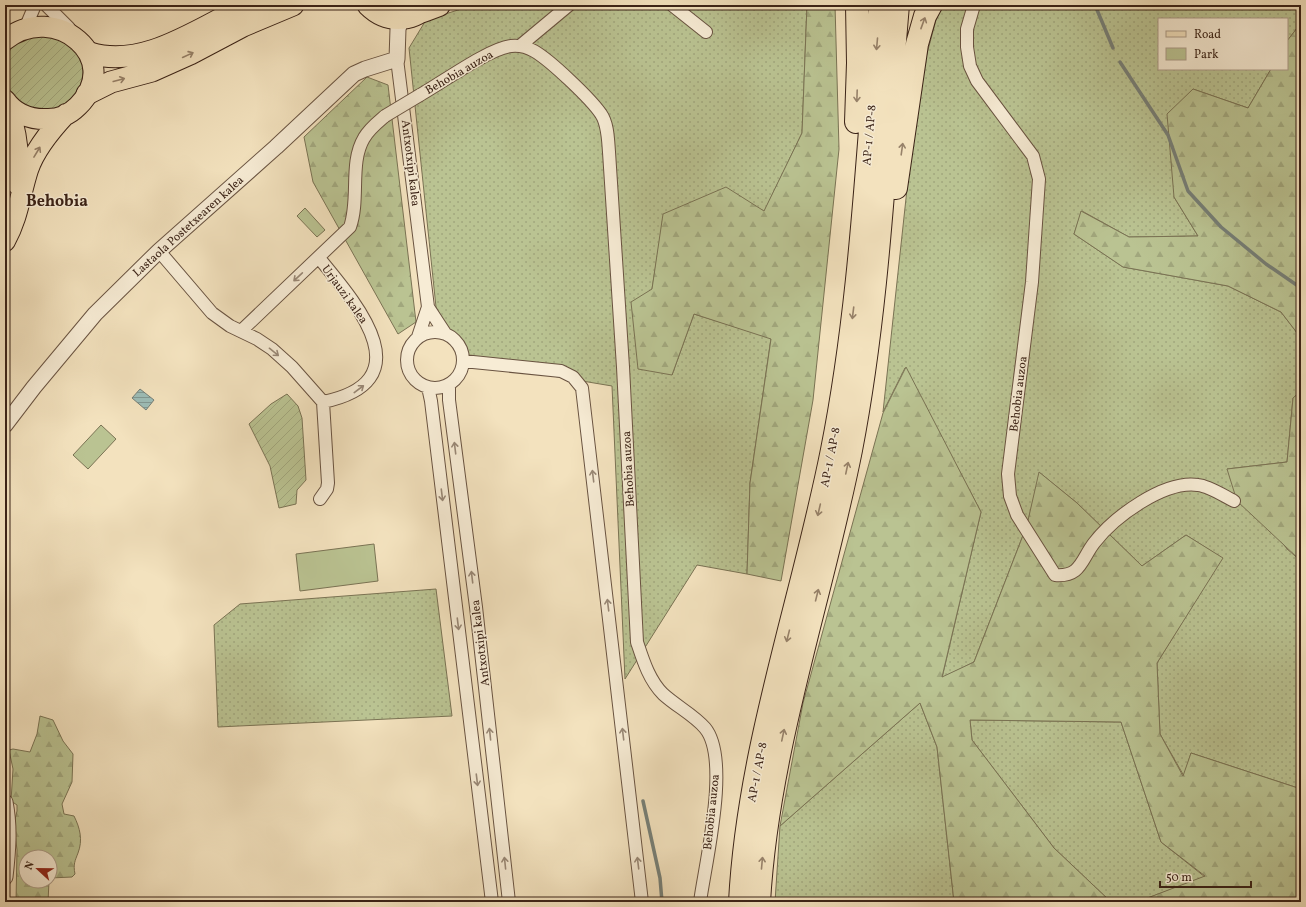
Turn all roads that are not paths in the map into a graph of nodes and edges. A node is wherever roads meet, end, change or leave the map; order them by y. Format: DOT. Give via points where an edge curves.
graph roads {
  1 [pos="35,5"];
  2 [pos="46,5"];
  3 [pos="229,5"];
  4 [pos="248,5"];
  5 [pos="293,5"];
  6 [pos="368,5"];
  7 [pos="569,5"];
  8 [pos="672,5"];
  9 [pos="857,5"];
  10 [pos="880,5"];
  11 [pos="898,5"];
  12 [pos="931,5"];
  13 [pos="974,5"];
  14 [pos="430,7"];
  15 [pos="401,19"];
  16 [pos="69,28"];
  17 [pos="706,32"];
  18 [pos="12,33"];
  19 [pos="521,45"];
  20 [pos="90,53"];
  21 [pos="137,54"];
  22 [pos="398,58"];
  23 [pos="87,94"];
  24 [pos="6,102"];
  25 [pos="66,114"];
  26 [pos="12,161"];
  27 [pos="5,224"];
  28 [pos="5,241"];
  29 [pos="159,251"];
  30 [pos="319,258"];
  31 [pos="856,289"];
  32 [pos="872,305"];
  33 [pos="428,307"];
  34 [pos="241,331"];
  35 [pos="445,333"];
  36 [pos="418,337"];
  37 [pos="463,361"];
  38 [pos="449,384"];
  39 [pos="428,387"];
  40 [pos="323,402"];
  41 [pos="5,426"];
  42 [pos="320,499"];
  43 [pos="1234,501"];
  44 [pos="5,802"];
  45 [pos="5,877"];
  46 [pos="492,902"];
  47 [pos="509,902"];
  48 [pos="642,902"];
  49 [pos="700,902"];
  50 [pos="740,902"];
  51 [pos="759,902"];
  1 -- 18 [label="street"];
  2 -- 16 [label="street"];
  3 -- 21 [label="highway"];
  4 -- 21 [label="highway" via="174,43"];
  23 -- 5 [label="highway, one-way" via="111,82 152,71 243,26"];
  6 -- 15 [label="highway" via="378,14"];
  7 -- 19 [label="street"];
  8 -- 17 [label="street"];
  9 -- 31 [label="highway, one-way" via="858,63 851,259"];
  10 -- 31 [label="highway, AP-1 / AP-8, one-way"];
  11 -- 32 [label="highway, AP-1 / AP-8"];
  32 -- 12 [label="highway, one-way" via="890,228 917,44"];
  13 -- 43 [label="street, Behobia auzoa" via="967,29 970,66 977,81 1033,156 1039,179 1032,282 1008,474 1010,496 1017,515 1055,575 1066,576 1077,570 1094,542 1146,497 1179,486 1198,484"];
  14 -- 15 [label="highway" via="412,17"];
  15 -- 22 [label="street, Antxotxipi kalea" via="398,29"];
  16 -- 18 [label="main road" via="48,21"];
  16 -- 20 [label="main road" via="82,39"];
  19 -- 30 [label="street, Behobia auzoa, bridge" via="501,48 420,95 385,116 364,137 358,152 355,215 350,227"];
  19 -- 49 [label="street, Behobia auzoa" via="547,60 584,95 601,114 606,129 623,367 637,642 647,670 662,693 706,729 715,760 713,816"];
  20 -- 21 [label="highway" via="113,58"];
  20 -- 23 [label="main road" via="93,74"];
  22 -- 29 [label="street, Lastaola Postetxearen kalea" via="354,74"];
  22 -- 33 [label="street, Antxotxipi kalea"];
  23 -- 25 [label="main road"];
  24 -- 25 [label="main road" via="20,113 34,119 51,119"];
  24 -- 26 [label="main road" via="16,132"];
  28 -- 25 [label="main road, one-way" via="18,214 32,161 50,132"];
  26 -- 27 [label="main road" via="15,194"];
  29 -- 34 [label="street" via="212,313"];
  29 -- 41 [label="street, Lastaola Postetxearen kalea" via="95,314"];
  30 -- 34 [label="street, Urjauzi kalea, one-way"];
  40 -- 30 [label="street, Urjauzi kalea, one-way" via="348,396 362,388 375,367 377,351 365,318"];
  31 -- 50 [label="highway, AP-1 / AP-8, one-way" via="832,450 757,768 745,846"];
  51 -- 32 [label="highway, AP-1 / AP-8, one-way" via="763,848 776,771 850,453"];
  33 -- 35 [label="street, Antxotxipi kalea"];
  33 -- 36 [label="street, Antxotxipi kalea"];
  34 -- 40 [label="street, one-way" via="272,349"];
  35 -- 36 [label="street" via="435,331"];
  35 -- 37 [label="street" via="455,340 461,349"];
  36 -- 39 [label="street" via="408,352 408,369 418,382"];
  37 -- 38 [label="street" via="456,378"];
  48 -- 37 [label="street, one-way" via="582,388 573,377 561,371"];
  38 -- 39 [label="street"];
  47 -- 38 [label="street, Antxotxipi kalea, one-way"];
  39 -- 46 [label="street, Antxotxipi kalea, one-way"];
  40 -- 42 [label="street" via="328,483"];
  44 -- 45 [label="street" via="9,820"];
}
